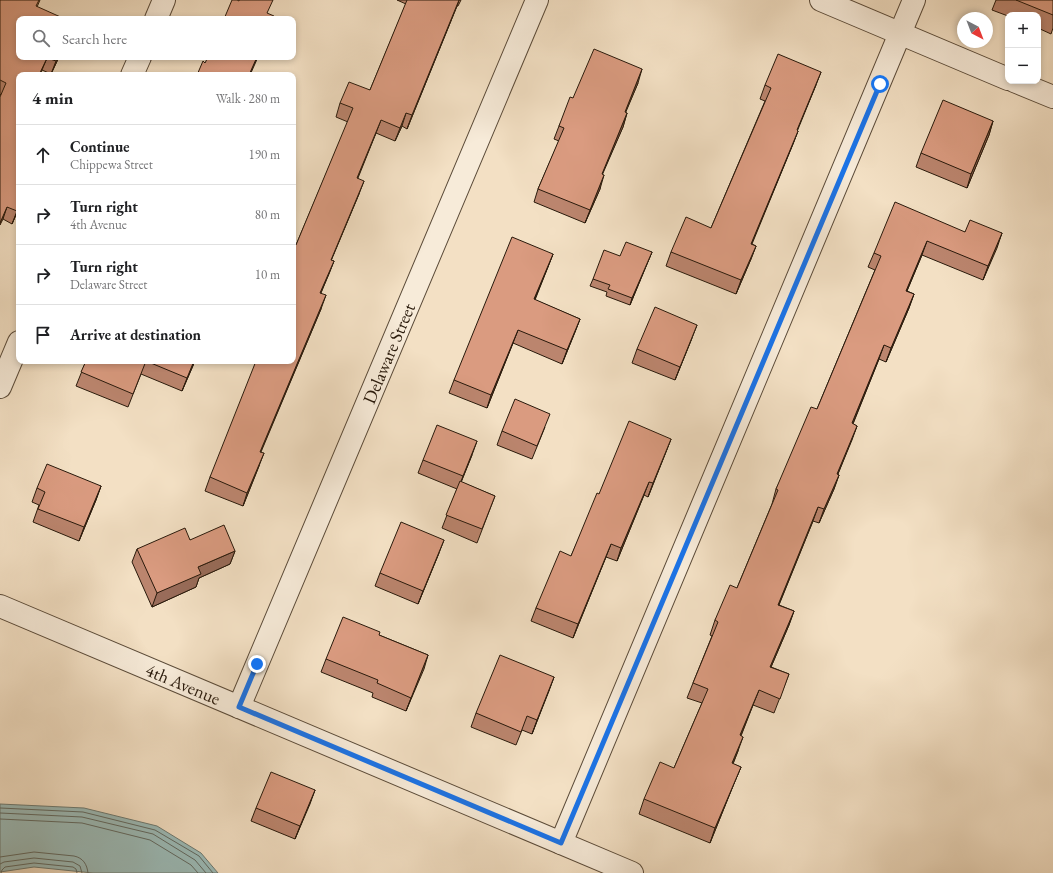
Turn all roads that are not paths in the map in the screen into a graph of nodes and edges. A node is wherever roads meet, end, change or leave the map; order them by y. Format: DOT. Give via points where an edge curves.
graph roads {
  1 [pos="164,0"];
  2 [pos="537,0"];
  3 [pos="821,0"];
  4 [pos="914,0"];
  5 [pos="157,16"];
  6 [pos="900,34"];
  7 [pos="139,60"];
  8 [pos="133,72"];
  9 [pos="1005,78"];
  10 [pos="1021,84"];
  11 [pos="1053,98"];
  12 [pos="16,349"];
  13 [pos="0,387"];
  14 [pos="0,606"];
  15 [pos="239,707"];
  16 [pos="561,843"];
  17 [pos="632,873"];
  1 -- 5 [label="street"];
  2 -- 15 [label="street, Delaware Street"];
  3 -- 6 [label="street"];
  4 -- 6 [label="street"];
  6 -- 9 [label="street"];
  6 -- 16 [label="street"];
  7 -- 8 [label="street"];
  10 -- 11 [label="street"];
  12 -- 13 [label="street"];
  14 -- 15 [label="street, 4th Avenue"];
  15 -- 16 [label="street, 4th Avenue"];
  16 -- 17 [label="street, 4th Avenue"];
}
